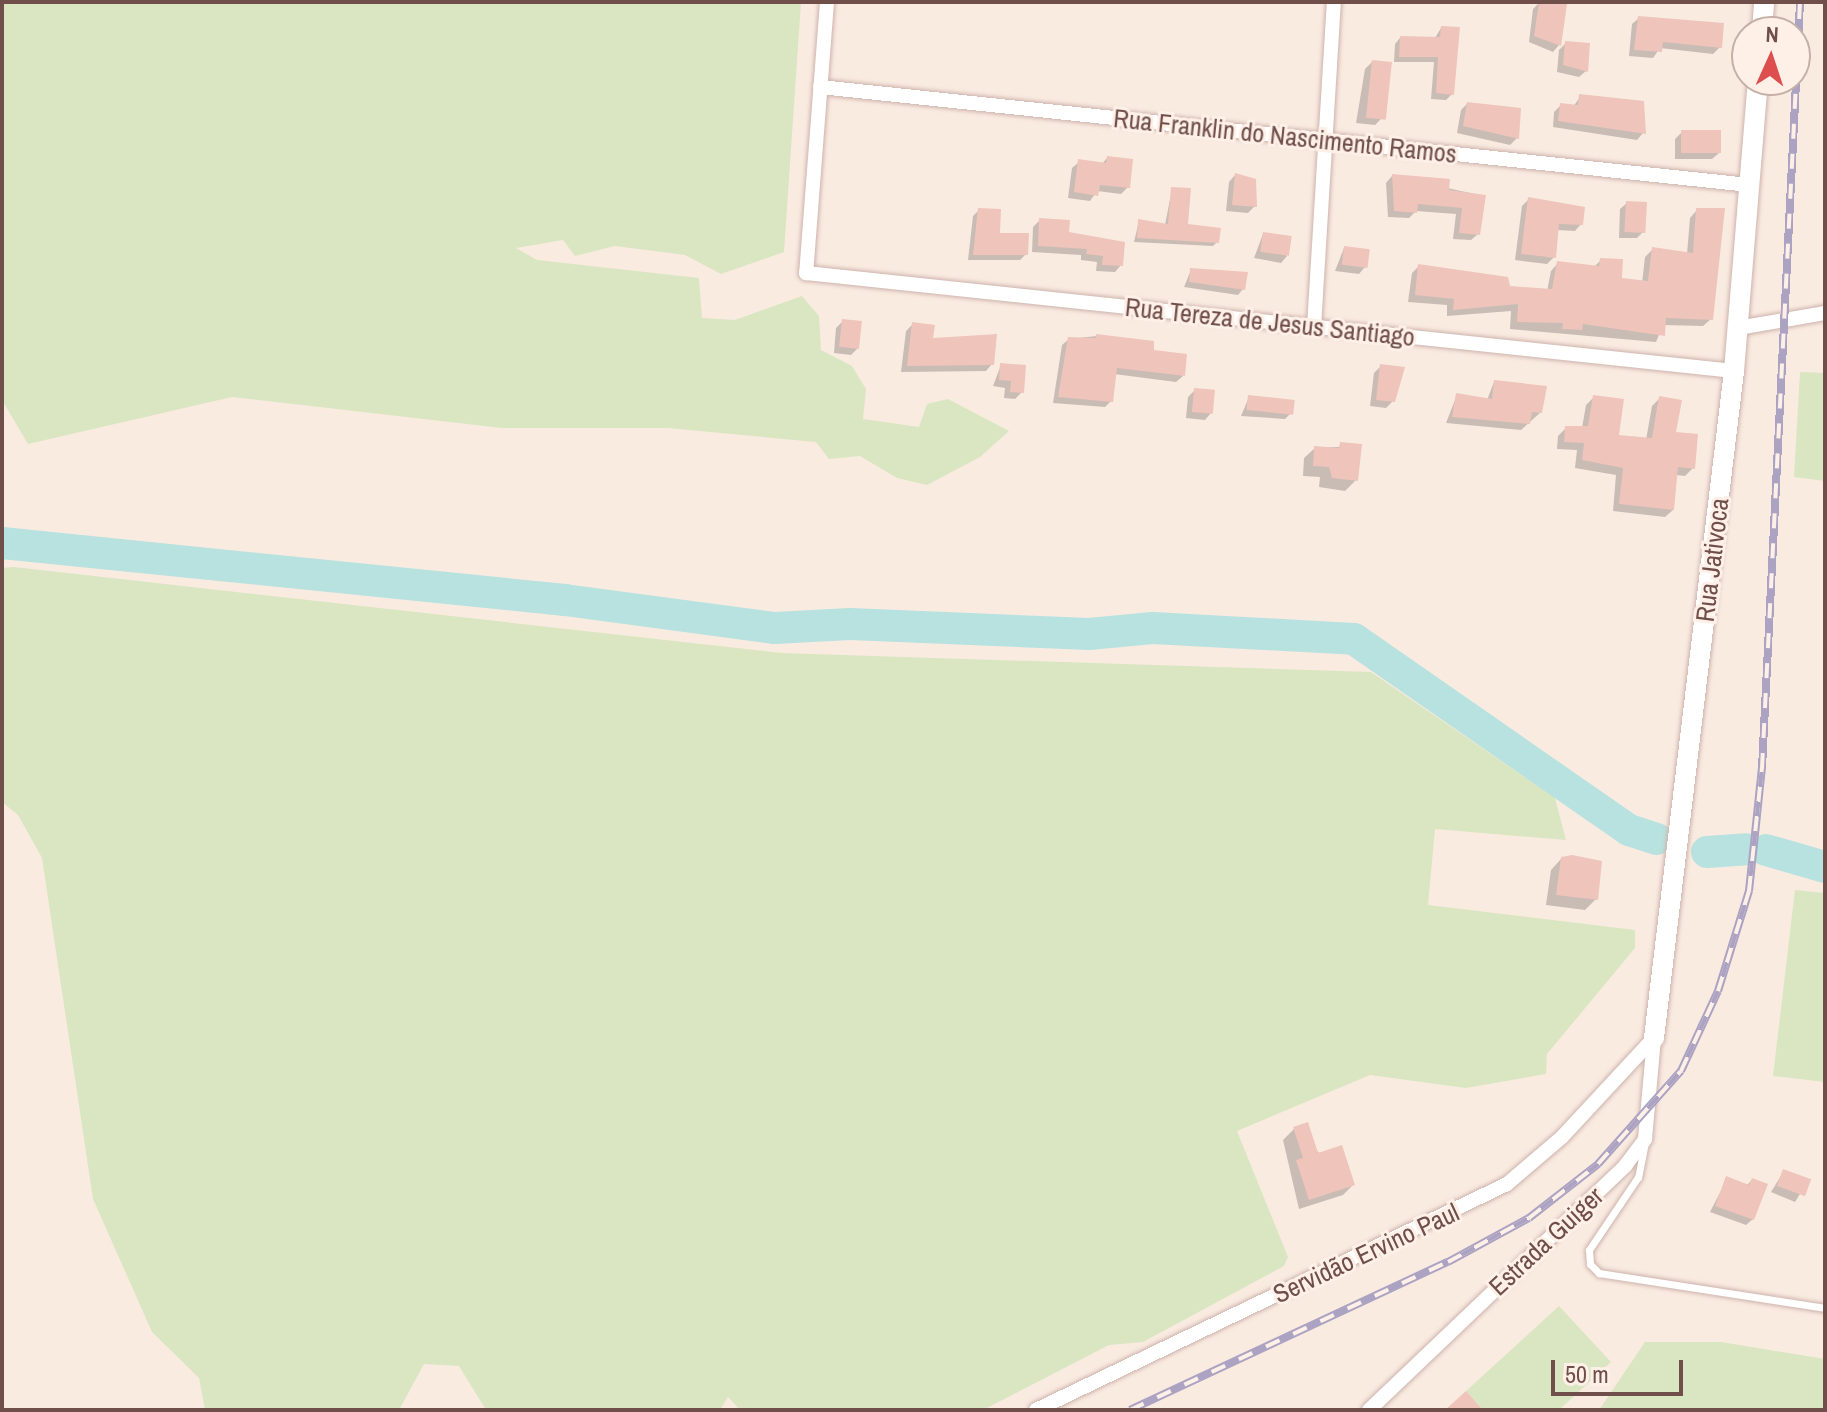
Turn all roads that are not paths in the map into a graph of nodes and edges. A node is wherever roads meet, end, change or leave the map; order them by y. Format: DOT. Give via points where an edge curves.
graph roads {
  1 [pos="827,2"];
  2 [pos="1334,2"];
  3 [pos="820,87"];
  4 [pos="1757,96"];
  5 [pos="1326,140"];
  6 [pos="1749,185"];
  7 [pos="1825,313"];
  8 [pos="1314,327"];
  9 [pos="1738,328"];
  10 [pos="1734,371"];
  11 [pos="1654,1038"];
  12 [pos="1645,1139"];
  13 [pos="1825,1308"];
  14 [pos="1036,1410"];
  15 [pos="1369,1410"];
  1 -- 3 [label="street"];
  2 -- 5 [label="street"];
  3 -- 5 [label="street, Rua Franklin do Nascimento Ramos"];
  3 -- 8 [label="street, Rua Tereza de Jesus Santiago" via="806,273"];
  4 -- 6 [label="street, Rua Jativoca"];
  5 -- 6 [label="street, Rua Franklin do Nascimento Ramos"];
  5 -- 8 [label="street"];
  6 -- 9 [label="street, Rua Jativoca"];
  7 -- 9 [label="street"];
  8 -- 10 [label="street, Rua Tereza de Jesus Santiago"];
  9 -- 10 [label="street, Rua Jativoca"];
  10 -- 11 [label="street, Rua Jativoca"];
  11 -- 12 [label="street" via="1652,1109"];
  11 -- 14 [label="street, Servidão Ervino Paul" via="1562,1137 1507,1184"];
  12 -- 13 [label="lane" via="1638,1177 1589,1250 1590,1264 1599,1273"];
  12 -- 15 [label="street, Estrada Guiger" via="1574,1216"];
}
